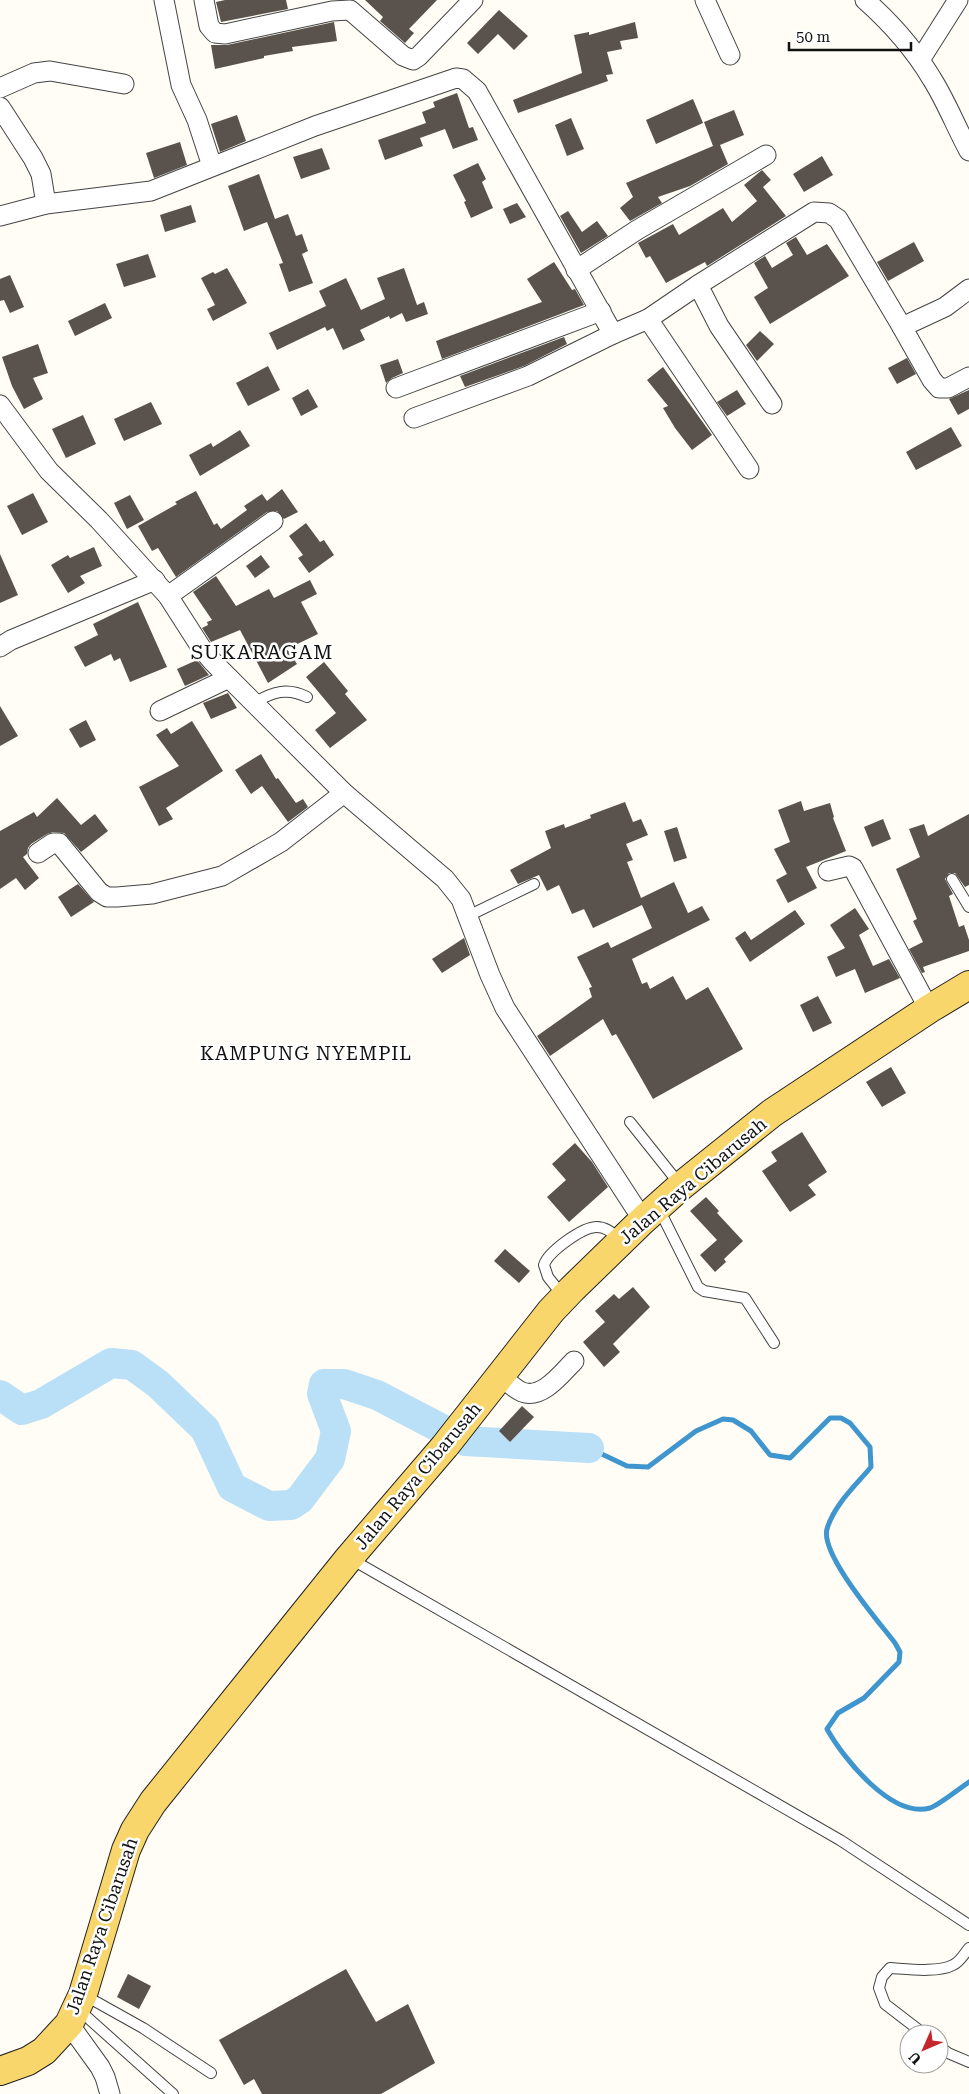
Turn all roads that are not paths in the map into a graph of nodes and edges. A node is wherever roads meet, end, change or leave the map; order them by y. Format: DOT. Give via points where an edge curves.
graph roads {
  1 [pos="164,0"];
  2 [pos="204,0"];
  3 [pos="473,0"];
  4 [pos="706,0"];
  5 [pos="865,0"];
  6 [pos="958,0"];
  7 [pos="344,5"];
  8 [pos="730,55"];
  9 [pos="920,60"];
  10 [pos="124,84"];
  11 [pos="0,88"];
  12 [pos="0,107"];
  13 [pos="969,151"];
  14 [pos="766,155"];
  15 [pos="212,166"];
  16 [pos="46,204"];
  17 [pos="0,216"];
  18 [pos="576,270"];
  19 [pos="698,286"];
  20 [pos="969,289"];
  21 [pos="601,311"];
  22 [pos="648,319"];
  23 [pos="902,326"];
  24 [pos="613,334"];
  25 [pos="969,378"];
  26 [pos="396,388"];
  27 [pos="772,404"];
  28 [pos="0,405"];
  29 [pos="414,418"];
  30 [pos="749,469"];
  31 [pos="274,521"];
  32 [pos="155,580"];
  33 [pos="168,596"];
  34 [pos="0,646"];
  35 [pos="229,678"];
  36 [pos="307,697"];
  37 [pos="254,703"];
  38 [pos="160,711"];
  39 [pos="344,793"];
  40 [pos="38,853"];
  41 [pos="828,871"];
  42 [pos="952,879"];
  43 [pos="534,884"];
  44 [pos="969,907"];
  45 [pos="468,916"];
  46 [pos="969,984"];
  47 [pos="929,1009"];
  48 [pos="630,1122"];
  49 [pos="681,1186"];
  50 [pos="651,1214"];
  51 [pos="622,1240"];
  52 [pos="564,1297"];
  53 [pos="774,1343"];
  54 [pos="574,1360"];
  55 [pos="500,1375"];
  56 [pos="350,1558"];
  57 [pos="969,1926"];
  58 [pos="969,1948"];
  59 [pos="76,2009"];
  60 [pos="911,2024"];
  61 [pos="949,2053"];
  62 [pos="969,2062"];
  63 [pos="0,2072"];
  64 [pos="211,2073"];
  65 [pos="110,2094"];
  66 [pos="173,2094"];
  1 -- 15 [label="street" via="181,85"];
  2 -- 7 [label="street" via="209,26 215,33 225,34"];
  3 -- 7 [label="street" via="412,60 403,56"];
  4 -- 8 [label="street"];
  5 -- 9 [label="street" via="890,23"];
  6 -- 9 [label="street"];
  9 -- 13 [label="street"];
  10 -- 11 [label="street" via="50,71 34,73"];
  12 -- 16 [label="street" via="34,158 41,174"];
  14 -- 18 [label="street" via="637,230"];
  15 -- 16 [label="street" via="151,191"];
  15 -- 18 [label="street" via="409,93 456,78 464,79 477,91"];
  16 -- 17 [label="street"];
  18 -- 21 [label="street"];
  19 -- 22 [label="street"];
  19 -- 23 [label="street" via="814,212 828,213 838,219"];
  19 -- 27 [label="street" via="729,341"];
  20 -- 23 [label="street" via="945,308"];
  21 -- 24 [label="street"];
  21 -- 26 [label="street"];
  22 -- 24 [label="street"];
  22 -- 30 [label="street"];
  23 -- 25 [label="street" via="939,388 948,388"];
  24 -- 29 [label="street" via="528,376"];
  28 -- 32 [label="street" via="49,471"];
  31 -- 33 [label="street"];
  32 -- 33 [label="street"];
  32 -- 34 [label="street"];
  33 -- 35 [label="street" via="202,649"];
  35 -- 37 [label="street"];
  35 -- 38 [label="street"];
  36 -- 37 [label="lane" via="295,691 281,692"];
  37 -- 39 [label="street"];
  39 -- 40 [label="street" via="281,842 222,876 152,894 106,896 99,892 59,843 53,843"];
  39 -- 45 [label="street" via="445,879 461,899"];
  41 -- 47 [label="street" via="852,868"];
  42 -- 44 [label="lane"];
  43 -- 45 [label="lane"];
  45 -- 50 [label="street" via="505,1008"];
  46 -- 47 [label="main road, Jalan Raya Cibarusah"];
  47 -- 49 [label="main road, Jalan Raya Cibarusah" via="772,1113"];
  48 -- 49 [label="lane"];
  49 -- 50 [label="main road, Jalan Raya Cibarusah"];
  50 -- 51 [label="main road, Jalan Raya Cibarusah"];
  50 -- 53 [label="lane" via="698,1287 745,1298"];
  51 -- 52 [label="main road, Jalan Raya Cibarusah"];
  51 -- 52 [label="lane" via="607,1229 595,1227 562,1244 546,1258 544,1266 548,1277"];
  52 -- 55 [label="main road, Jalan Raya Cibarusah"];
  54 -- 55 [label="street" via="546,1387 529,1394"];
  55 -- 56 [label="main road, Jalan Raya Cibarusah" via="465,1422"];
  56 -- 57 [label="lane" via="840,1840"];
  56 -- 59 [label="main road, Jalan Raya Cibarusah" via="153,1802 135,1830 122,1861"];
  58 -- 60 [label="lane" via="953,1966 941,1969 890,1968 882,1977 878,1988 886,2004"];
  59 -- 63 [label="main road, Jalan Raya Cibarusah" via="44,2051"];
  59 -- 64 [label="lane" via="143,2028"];
  59 -- 65 [label="street"];
  59 -- 66 [label="lane"];
  61 -- 62 [label="lane"];
}
